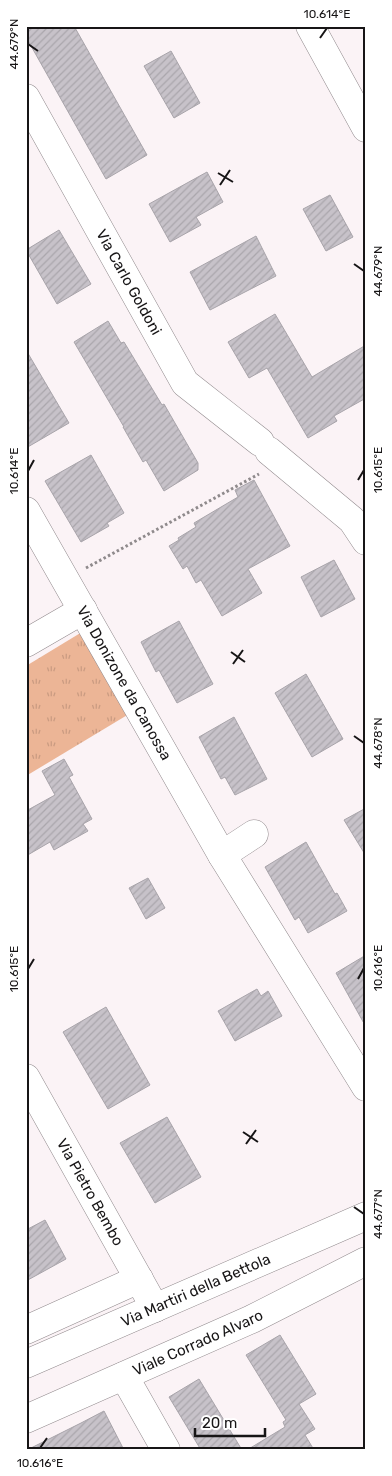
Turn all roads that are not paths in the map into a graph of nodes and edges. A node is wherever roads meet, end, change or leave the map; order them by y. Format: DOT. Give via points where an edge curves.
graph roads {
  1 [pos="310,26"];
  2 [pos="26,98"];
  3 [pos="366,128"];
  4 [pos="26,511"];
  5 [pos="366,541"];
  6 [pos="83,610"];
  7 [pos="26,643"];
  8 [pos="254,834"];
  9 [pos="222,855"];
  10 [pos="26,1078"];
  11 [pos="366,1087"];
  12 [pos="366,1216"];
  13 [pos="366,1261"];
  14 [pos="139,1279"];
  15 [pos="155,1308"];
  16 [pos="26,1330"];
  17 [pos="26,1364"];
  18 [pos="124,1376"];
  19 [pos="26,1419"];
  20 [pos="166,1450"];
  1 -- 3 [label="street"];
  2 -- 5 [label="street, Via Carlo Goldoni" via="185,383 352,520"];
  4 -- 6 [label="street, Via Donizone da Canossa"];
  6 -- 7 [label="street"];
  6 -- 9 [label="street, Via Donizone da Canossa"];
  8 -- 9 [label="street"];
  9 -- 11 [label="street, Via Donizone da Canossa"];
  10 -- 14 [label="street, Via Pietro Bembo"];
  12 -- 15 [label="street, Via Martiri della Bettola"];
  13 -- 18 [label="street, Viale Corrado Alvaro" via="252,1320"];
  14 -- 15 [label="street, Via Pietro Bembo"];
  14 -- 16 [label="street"];
  15 -- 17 [label="street, Via Martiri della Bettola"];
  18 -- 19 [label="street, Viale Corrado Alvaro"];
  18 -- 20 [label="street"];
}
